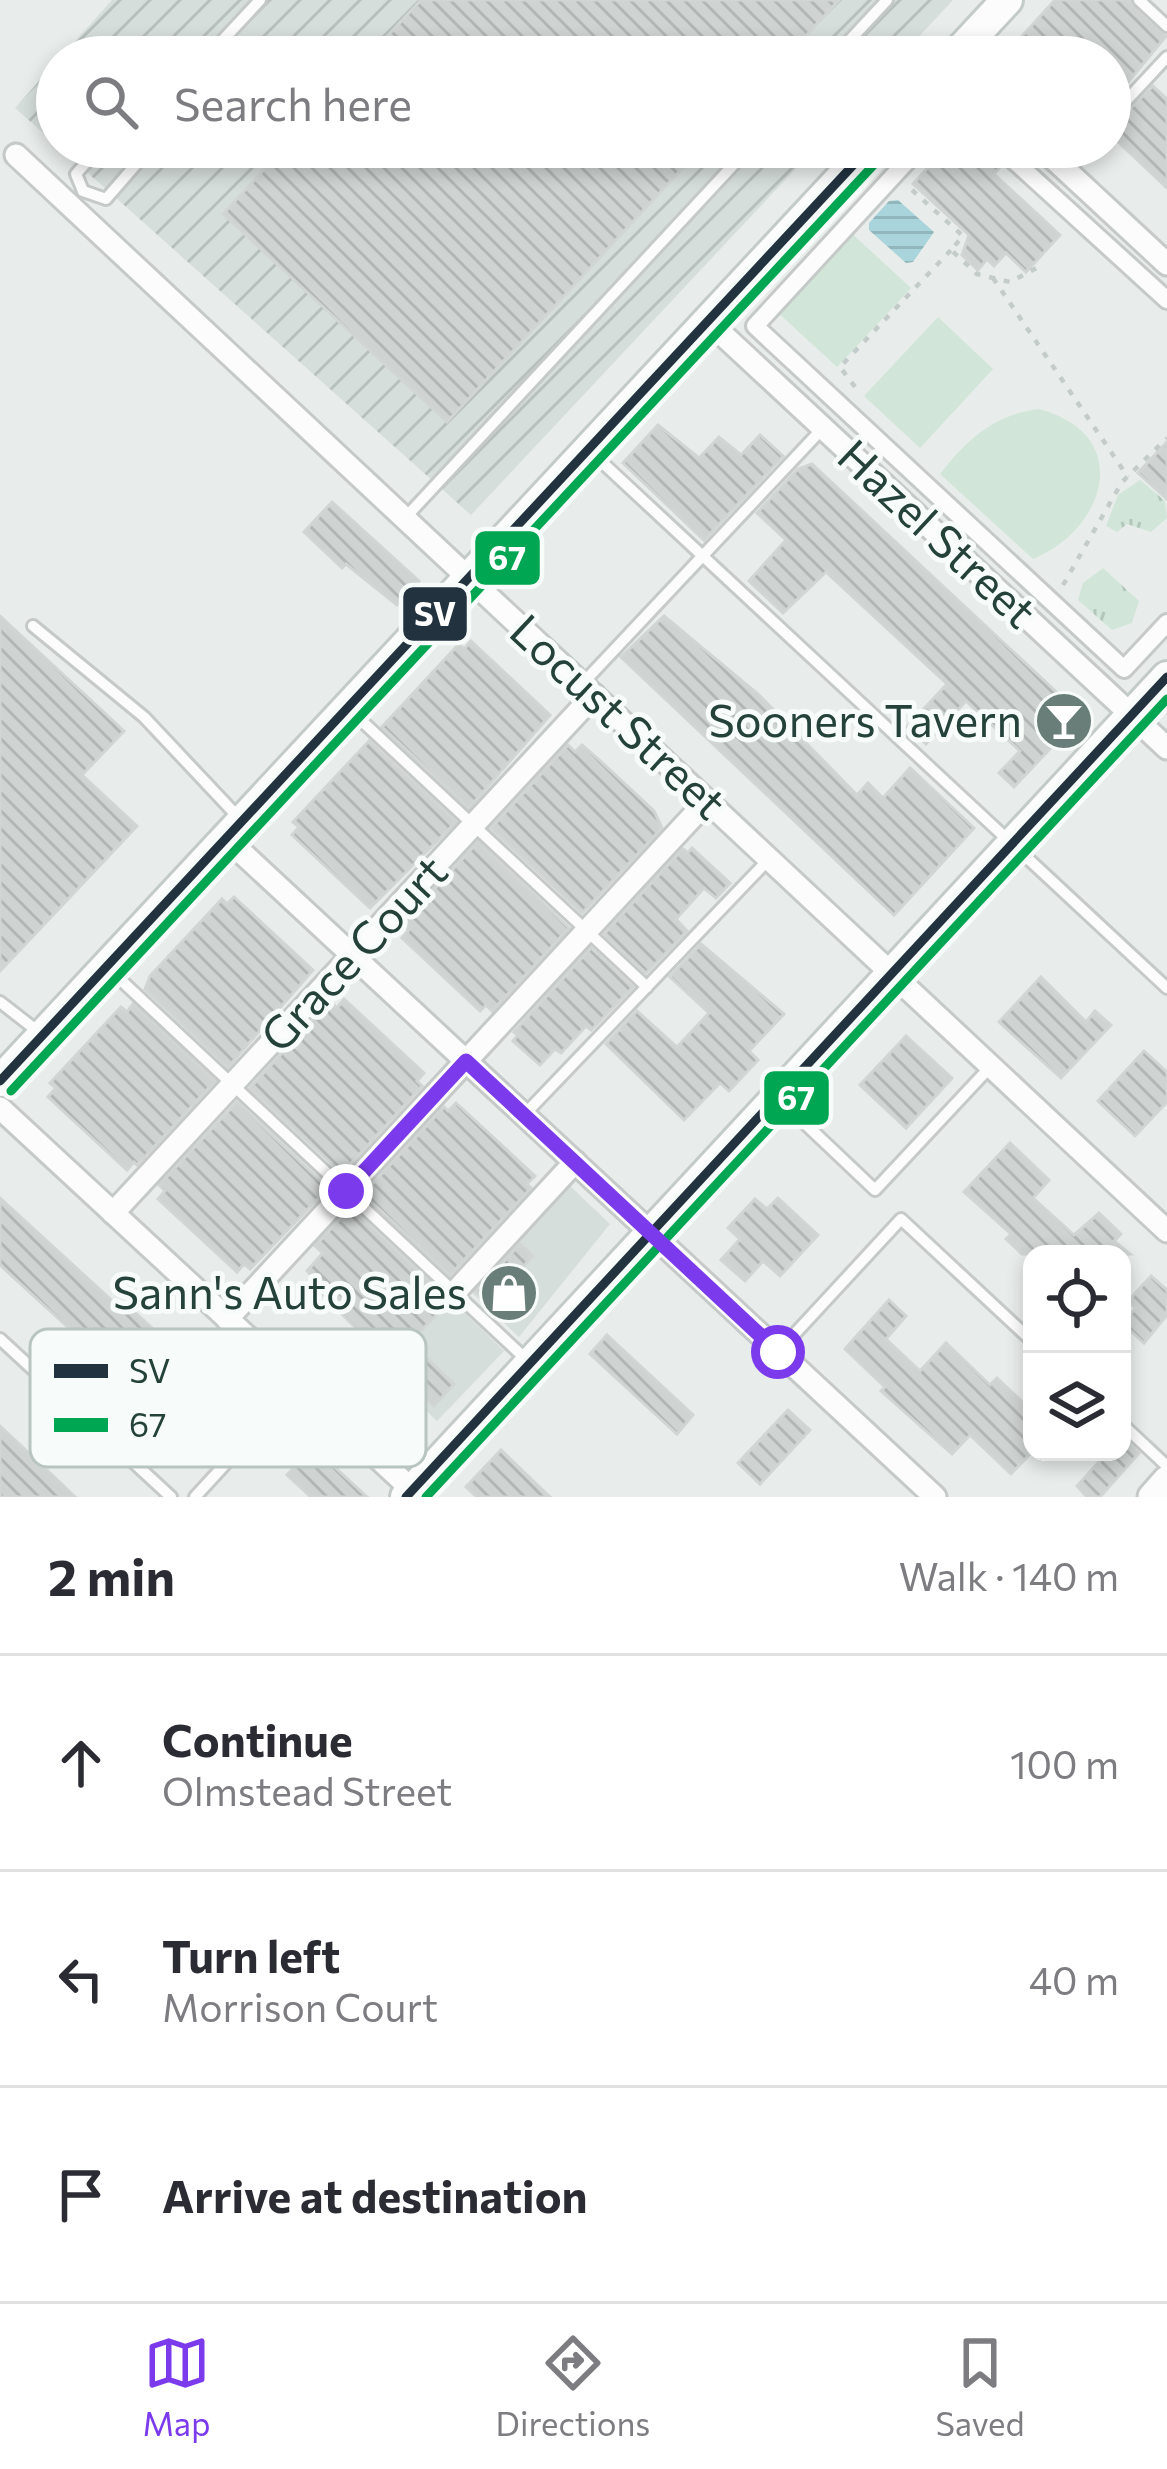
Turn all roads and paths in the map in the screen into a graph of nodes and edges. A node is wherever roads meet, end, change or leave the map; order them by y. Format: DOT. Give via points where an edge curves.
graph roads {
  1 [pos="260,0"];
  2 [pos="887,0"];
  3 [pos="1007,0"];
  4 [pos="1139,0"];
  5 [pos="1167,26"];
  6 [pos="227,36"];
  7 [pos="854,36"];
  8 [pos="974,36"];
  9 [pos="1167,57"];
  10 [pos="1131,96"];
  11 [pos="16,155"];
  12 [pos="81,168"];
  13 [pos="133,168"];
  14 [pos="730,168"];
  15 [pos="850,168"];
  16 [pos="901,168"];
  17 [pos="1022,168"];
  18 [pos="1064,168"];
  19 [pos="895,174"];
  20 [pos="76,198"];
  21 [pos="950,250"];
  22 [pos="1167,264"];
  23 [pos="1042,266"];
  24 [pos="993,278"];
  25 [pos="1167,300"];
  26 [pos="708,321"];
  27 [pos="840,367"];
  28 [pos="824,428"];
  29 [pos="1167,438"];
  30 [pos="589,450"];
  31 [pos="1127,478"];
  32 [pos="405,518"];
  33 [pos="703,556"];
  34 [pos="469,578"];
  35 [pos="1050,600"];
  36 [pos="1167,622"];
  37 [pos="33,626"];
  38 [pos="1167,676"];
  39 [pos="588,689"];
  40 [pos="348,708"];
  41 [pos="1131,715"];
  42 [pos="1167,748"];
  43 [pos="707,801"];
  44 [pos="473,825"];
  45 [pos="234,830"];
  46 [pos="1012,844"];
  47 [pos="769,859"];
  48 [pos="586,931"];
  49 [pos="352,955"];
  50 [pos="106,967"];
  51 [pos="891,973"];
  52 [pos="646,987"];
  53 [pos="1167,988"];
  54 [pos="0,1002"];
  55 [pos="42,1036"];
  56 [pos="466,1061"];
  57 [pos="991,1066"];
  58 [pos="0,1081"];
  59 [pos="232,1084"];
  60 [pos="777,1097"];
  61 [pos="0,1108"];
  62 [pos="524,1115"];
  63 [pos="575,1162"];
  64 [pos="346,1191"];
  65 [pos="113,1213"];
  66 [pos="1167,1232"];
  67 [pos="651,1233"];
  68 [pos="454,1293"];
  69 [pos="227,1318"];
  70 [pos="239,1329"];
  71 [pos="1023,1333"];
  72 [pos="0,1339"];
  73 [pos="778,1352"];
  74 [pos="530,1363"];
  75 [pos="30,1367"];
  76 [pos="1131,1432"];
  77 [pos="1167,1466"];
  78 [pos="139,1467"];
  79 [pos="223,1467"];
  80 [pos="385,1467"];
  81 [pos="1167,1480"];
  82 [pos="413,1494"];
  83 [pos="171,1497"];
  84 [pos="195,1497"];
  85 [pos="935,1497"];
  86 [pos="1152,1497"];
  1 -- 6 [label="lane"];
  2 -- 7 [label="lane"];
  3 -- 8 [label="main road"];
  4 -- 5 [label="lane"];
  9 -- 10 [label="lane"];
  11 -- 20 [label="street, Locust Street"];
  12 -- 20 [label="lane"];
  13 -- 20 [label="lane" via="106,199"];
  14 -- 32 [label="lane"];
  15 -- 26 [label="main road"];
  16 -- 19 [label="street"];
  17 -- 25 [label="street"];
  18 -- 22 [label="street"];
  19 -- 21 [label="path" via="963,236"];
  19 -- 35 [label="street" via="755,326"];
  20 -- 32 [label="street, Locust Street"];
  21 -- 24 [label="path"];
  21 -- 27 [label="path"];
  23 -- 24 [label="path" via="1010,282"];
  24 -- 31 [label="path"];
  26 -- 28 [label="street, Hazel Street"];
  26 -- 30 [label="main road"];
  28 -- 33 [label="lane"];
  28 -- 41 [label="street, Hazel Street"];
  29 -- 31 [label="path"];
  30 -- 33 [label="lane"];
  30 -- 34 [label="main road"];
  31 -- 35 [label="path"];
  32 -- 34 [label="street, Locust Street"];
  33 -- 39 [label="lane"];
  33 -- 46 [label="lane"];
  34 -- 39 [label="street, Locust Street"];
  34 -- 40 [label="main road"];
  35 -- 36 [label="street" via="1124,669"];
  37 -- 45 [label="lane" via="144,717"];
  38 -- 41 [label="main road"];
  39 -- 43 [label="street, Locust Street"];
  39 -- 44 [label="street, Grace Court"];
  40 -- 44 [label="lane"];
  40 -- 45 [label="main road"];
  41 -- 42 [label="street, Hazel Street"];
  41 -- 46 [label="main road"];
  43 -- 47 [label="street, Locust Street"];
  43 -- 48 [label="street"];
  44 -- 48 [label="lane"];
  44 -- 49 [label="street, Grace Court"];
  45 -- 49 [label="street"];
  45 -- 50 [label="main road"];
  46 -- 51 [label="main road"];
  46 -- 53 [label="lane"];
  47 -- 51 [label="street, Locust Street"];
  47 -- 52 [label="lane"];
  48 -- 52 [label="lane"];
  48 -- 56 [label="street"];
  49 -- 56 [label="street"];
  49 -- 59 [label="street, Grace Court"];
  50 -- 55 [label="main road"];
  50 -- 59 [label="lane"];
  51 -- 57 [label="street, Locust Street"];
  51 -- 60 [label="main road"];
  52 -- 62 [label="lane"];
  54 -- 55 [label="lane"];
  55 -- 58 [label="main road"];
  56 -- 62 [label="street"];
  56 -- 64 [label="street"];
  57 -- 60 [label="lane" via="875,1190"];
  57 -- 66 [label="street, Locust Street"];
  59 -- 64 [label="lane"];
  59 -- 65 [label="street, Grace Court"];
  60 -- 67 [label="main road"];
  61 -- 65 [label="street"];
  62 -- 63 [label="street"];
  63 -- 67 [label="street"];
  63 -- 68 [label="street"];
  64 -- 68 [label="lane"];
  64 -- 69 [label="street"];
  65 -- 69 [label="street"];
  67 -- 73 [label="street"];
  67 -- 74 [label="main road"];
  68 -- 74 [label="lane"];
  69 -- 70 [label="street"];
  71 -- 73 [label="lane" via="901,1219"];
  72 -- 75 [label="lane"];
  73 -- 85 [label="street"];
  74 -- 82 [label="main road"];
  76 -- 77 [label="lane"];
  78 -- 83 [label="lane"];
  79 -- 84 [label="lane"];
  80 -- 82 [label="street"];
  81 -- 86 [label="street"];
}
